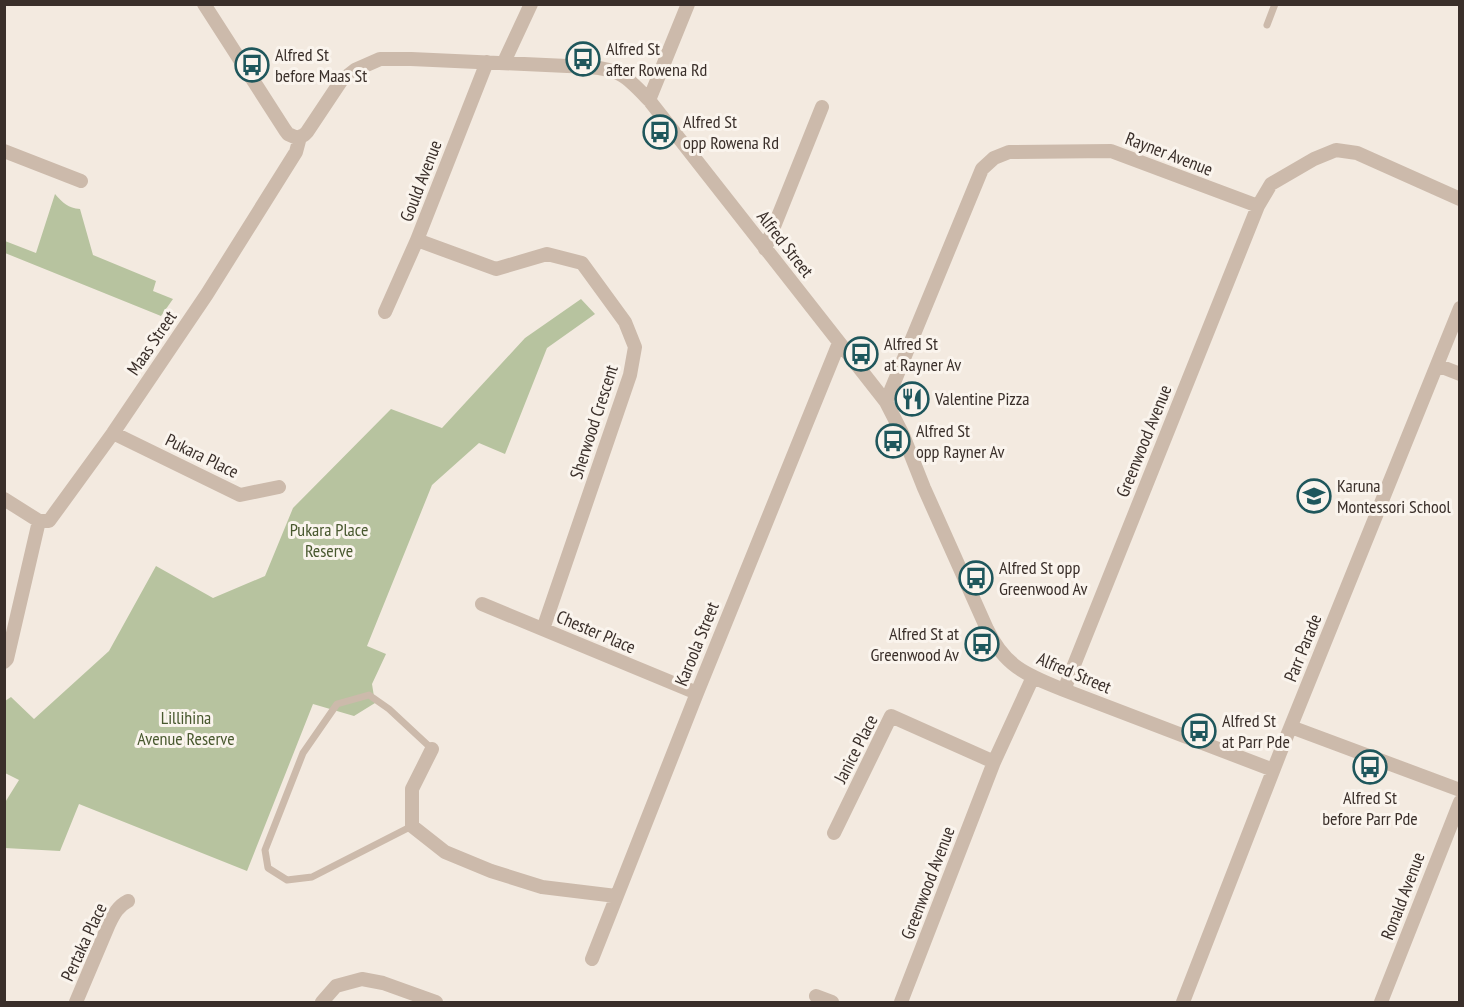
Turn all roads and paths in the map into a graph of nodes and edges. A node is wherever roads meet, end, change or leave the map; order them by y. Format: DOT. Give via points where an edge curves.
graph roads {
  1 [pos="204,4"];
  2 [pos="531,4"];
  3 [pos="688,4"];
  4 [pos="1275,4"];
  5 [pos="1268,25"];
  6 [pos="487,62"];
  7 [pos="504,62"];
  8 [pos="649,100"];
  9 [pos="822,107"];
  10 [pos="300,137"];
  11 [pos="4,151"];
  12 [pos="81,181"];
  13 [pos="1460,199"];
  14 [pos="1257,206"];
  15 [pos="417,240"];
  16 [pos="765,249"];
  17 [pos="1460,308"];
  18 [pos="386,312"];
  19 [pos="839,343"];
  20 [pos="1437,365"];
  21 [pos="1460,374"];
  22 [pos="886,402"];
  23 [pos="113,433"];
  24 [pos="279,486"];
  25 [pos="4,500"];
  26 [pos="39,521"];
  27 [pos="482,604"];
  28 [pos="543,629"];
  29 [pos="4,662"];
  30 [pos="1033,677"];
  31 [pos="1064,690"];
  32 [pos="696,693"];
  33 [pos="1291,727"];
  34 [pos="432,749"];
  35 [pos="994,762"];
  36 [pos="1273,770"];
  37 [pos="1460,790"];
  38 [pos="1460,802"];
  39 [pos="412,826"];
  40 [pos="834,833"];
  41 [pos="616,896"];
  42 [pos="128,901"];
  43 [pos="592,959"];
  44 [pos="816,996"];
  45 [pos="76,1002"];
  46 [pos="322,1002"];
  47 [pos="436,1002"];
  48 [pos="831,1002"];
  49 [pos="902,1002"];
  50 [pos="1183,1002"];
  51 [pos="1381,1002"];
  1 -- 10 [label="street" via="285,130"];
  2 -- 7 [label="street"];
  3 -- 8 [label="street"];
  4 -- 5 [label="lane"];
  6 -- 7 [label="street, Alfred Street"];
  6 -- 10 [label="street, Alfred Street" via="396,58 371,62 341,81"];
  6 -- 15 [label="street, Gould Avenue"];
  7 -- 8 [label="street, Alfred Street" via="612,70 629,79"];
  8 -- 16 [label="street, Alfred Street"];
  9 -- 16 [label="street"];
  10 -- 23 [label="street, Maas Street" via="296,152 213,285"];
  11 -- 12 [label="street"];
  13 -- 14 [label="street" via="1357,153 1336,150 1271,184"];
  14 -- 22 [label="street, Rayner Avenue" via="1111,151 1010,152 994,158 982,169"];
  14 -- 31 [label="street, Greenwood Avenue"];
  15 -- 18 [label="street, Gould Avenue"];
  15 -- 28 [label="street, Sherwood Crescent" via="496,269 547,254 582,263 625,322 634,347 630,375"];
  16 -- 19 [label="street, Alfred Street"];
  17 -- 20 [label="street, Parr Parade"];
  19 -- 22 [label="street, Alfred Street"];
  19 -- 32 [label="street, Karoola Street"];
  20 -- 21 [label="street"];
  20 -- 33 [label="street, Parr Parade"];
  22 -- 30 [label="street, Alfred Street" via="991,638 1009,661"];
  23 -- 24 [label="street, Pukara Place" via="240,495"];
  23 -- 26 [label="street, Maas Street" via="49,520"];
  25 -- 26 [label="street"];
  26 -- 29 [label="street"];
  27 -- 28 [label="street, Chester Place"];
  28 -- 32 [label="street, Chester Place"];
  30 -- 31 [label="street, Alfred Street"];
  30 -- 35 [label="street, Greenwood Avenue"];
  31 -- 36 [label="street, Alfred Street"];
  32 -- 41 [label="street, Karoola Street"];
  33 -- 36 [label="street, Parr Parade"];
  33 -- 37 [label="street"];
  34 -- 39 [label="street" via="412,789"];
  34 -- 39 [label="lane" via="369,695 337,704 303,753 265,850 268,868 287,880 312,877"];
  35 -- 40 [label="street, Janice Place" via="891,716"];
  35 -- 49 [label="street, Greenwood Avenue"];
  36 -- 50 [label="street, Parr Parade"];
  38 -- 51 [label="street, Ronald Avenue"];
  39 -- 41 [label="street" via="445,852 491,871 542,887"];
  41 -- 43 [label="street, Karoola Street"];
  42 -- 45 [label="street, Pertaka Place" via="109,924"];
  44 -- 48 [label="street"];
  46 -- 47 [label="street" via="336,986 362,979"];
}
